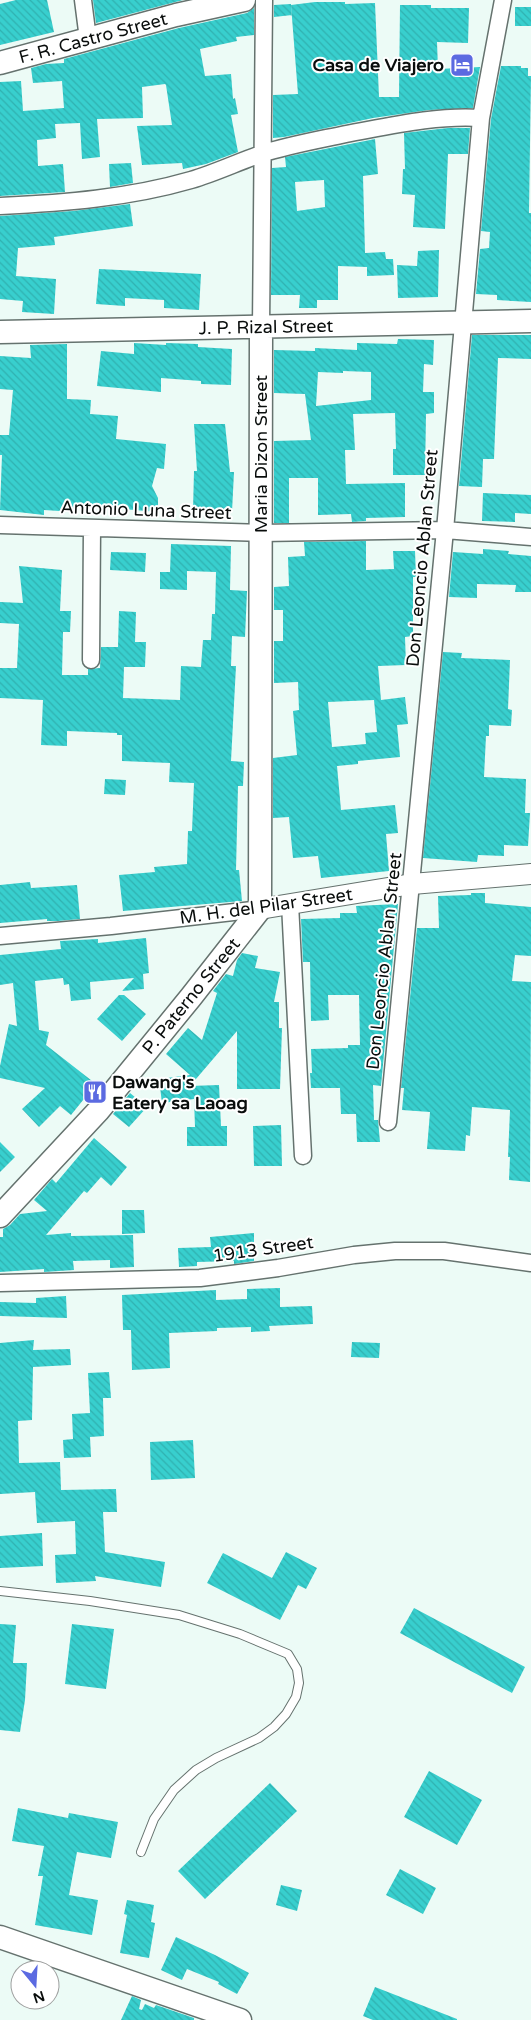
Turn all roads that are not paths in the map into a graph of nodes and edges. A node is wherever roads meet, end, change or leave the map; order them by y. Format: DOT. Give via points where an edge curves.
graph roads {
  1 [pos="83,0"];
  2 [pos="244,0"];
  3 [pos="264,0"];
  4 [pos="503,0"];
  5 [pos="88,39"];
  6 [pos="0,63"];
  7 [pos="481,118"];
  8 [pos="263,153"];
  9 [pos="0,206"];
  10 [pos="531,321"];
  11 [pos="464,322"];
  12 [pos="261,328"];
  13 [pos="0,332"];
  14 [pos="0,525"];
  15 [pos="92,529"];
  16 [pos="445,530"];
  17 [pos="261,533"];
  18 [pos="531,536"];
  19 [pos="91,660"];
  20 [pos="531,874"];
  21 [pos="412,884"];
  22 [pos="290,904"];
  23 [pos="260,909"];
  24 [pos="0,936"];
  25 [pos="388,1122"];
  26 [pos="303,1156"];
  27 [pos="0,1216"];
  28 [pos="531,1263"];
  29 [pos="0,1283"];
  30 [pos="0,1590"];
  31 [pos="141,1852"];
  32 [pos="0,1937"];
  33 [pos="240,2020"];
  1 -- 5 [label="street"];
  2 -- 5 [label="main road, F. R. Castro Street"];
  3 -- 8 [label="street, Maria Dizon Street"];
  4 -- 7 [label="street, Don Leoncio Ablan Street"];
  5 -- 6 [label="main road, F. R. Castro Street"];
  7 -- 8 [label="street" via="411,122"];
  7 -- 11 [label="street, Don Leoncio Ablan Street"];
  8 -- 9 [label="street" via="191,180 115,196"];
  8 -- 12 [label="street, Maria Dizon Street"];
  10 -- 11 [label="main road, J. P. Rizal Street"];
  11 -- 12 [label="main road, J. P. Rizal Street"];
  11 -- 16 [label="street, Don Leoncio Ablan Street"];
  12 -- 13 [label="main road, J. P. Rizal Street"];
  12 -- 17 [label="main road, Maria Dizon Street"];
  14 -- 15 [label="street, Antonio Luna Street"];
  15 -- 17 [label="street, Antonio Luna Street"];
  15 -- 19 [label="street"];
  16 -- 17 [label="street, Antonio Luna Street"];
  16 -- 18 [label="street, Antonio Luna Street"];
  16 -- 21 [label="street, Don Leoncio Ablan Street"];
  17 -- 23 [label="main road, Maria Dizon Street"];
  20 -- 21 [label="street, M. H. del Pilar Street"];
  21 -- 22 [label="street, M. H. del Pilar Street"];
  21 -- 25 [label="street, Don Leoncio Ablan Street"];
  22 -- 23 [label="street, M. H. del Pilar Street"];
  22 -- 26 [label="street"];
  23 -- 24 [label="street, M. H. del Pilar Street"];
  23 -- 27 [label="main road, P. Paterno Street" via="98,1111"];
  28 -- 29 [label="street, 1913 Street" via="444,1252 395,1251 200,1278"];
  30 -- 31 [label="lane" via="179,1615 240,1634 288,1654 297,1669 296,1697 286,1714 260,1738 196,1770 174,1790 154,1819"];
  32 -- 33 [label="main road"];
}
